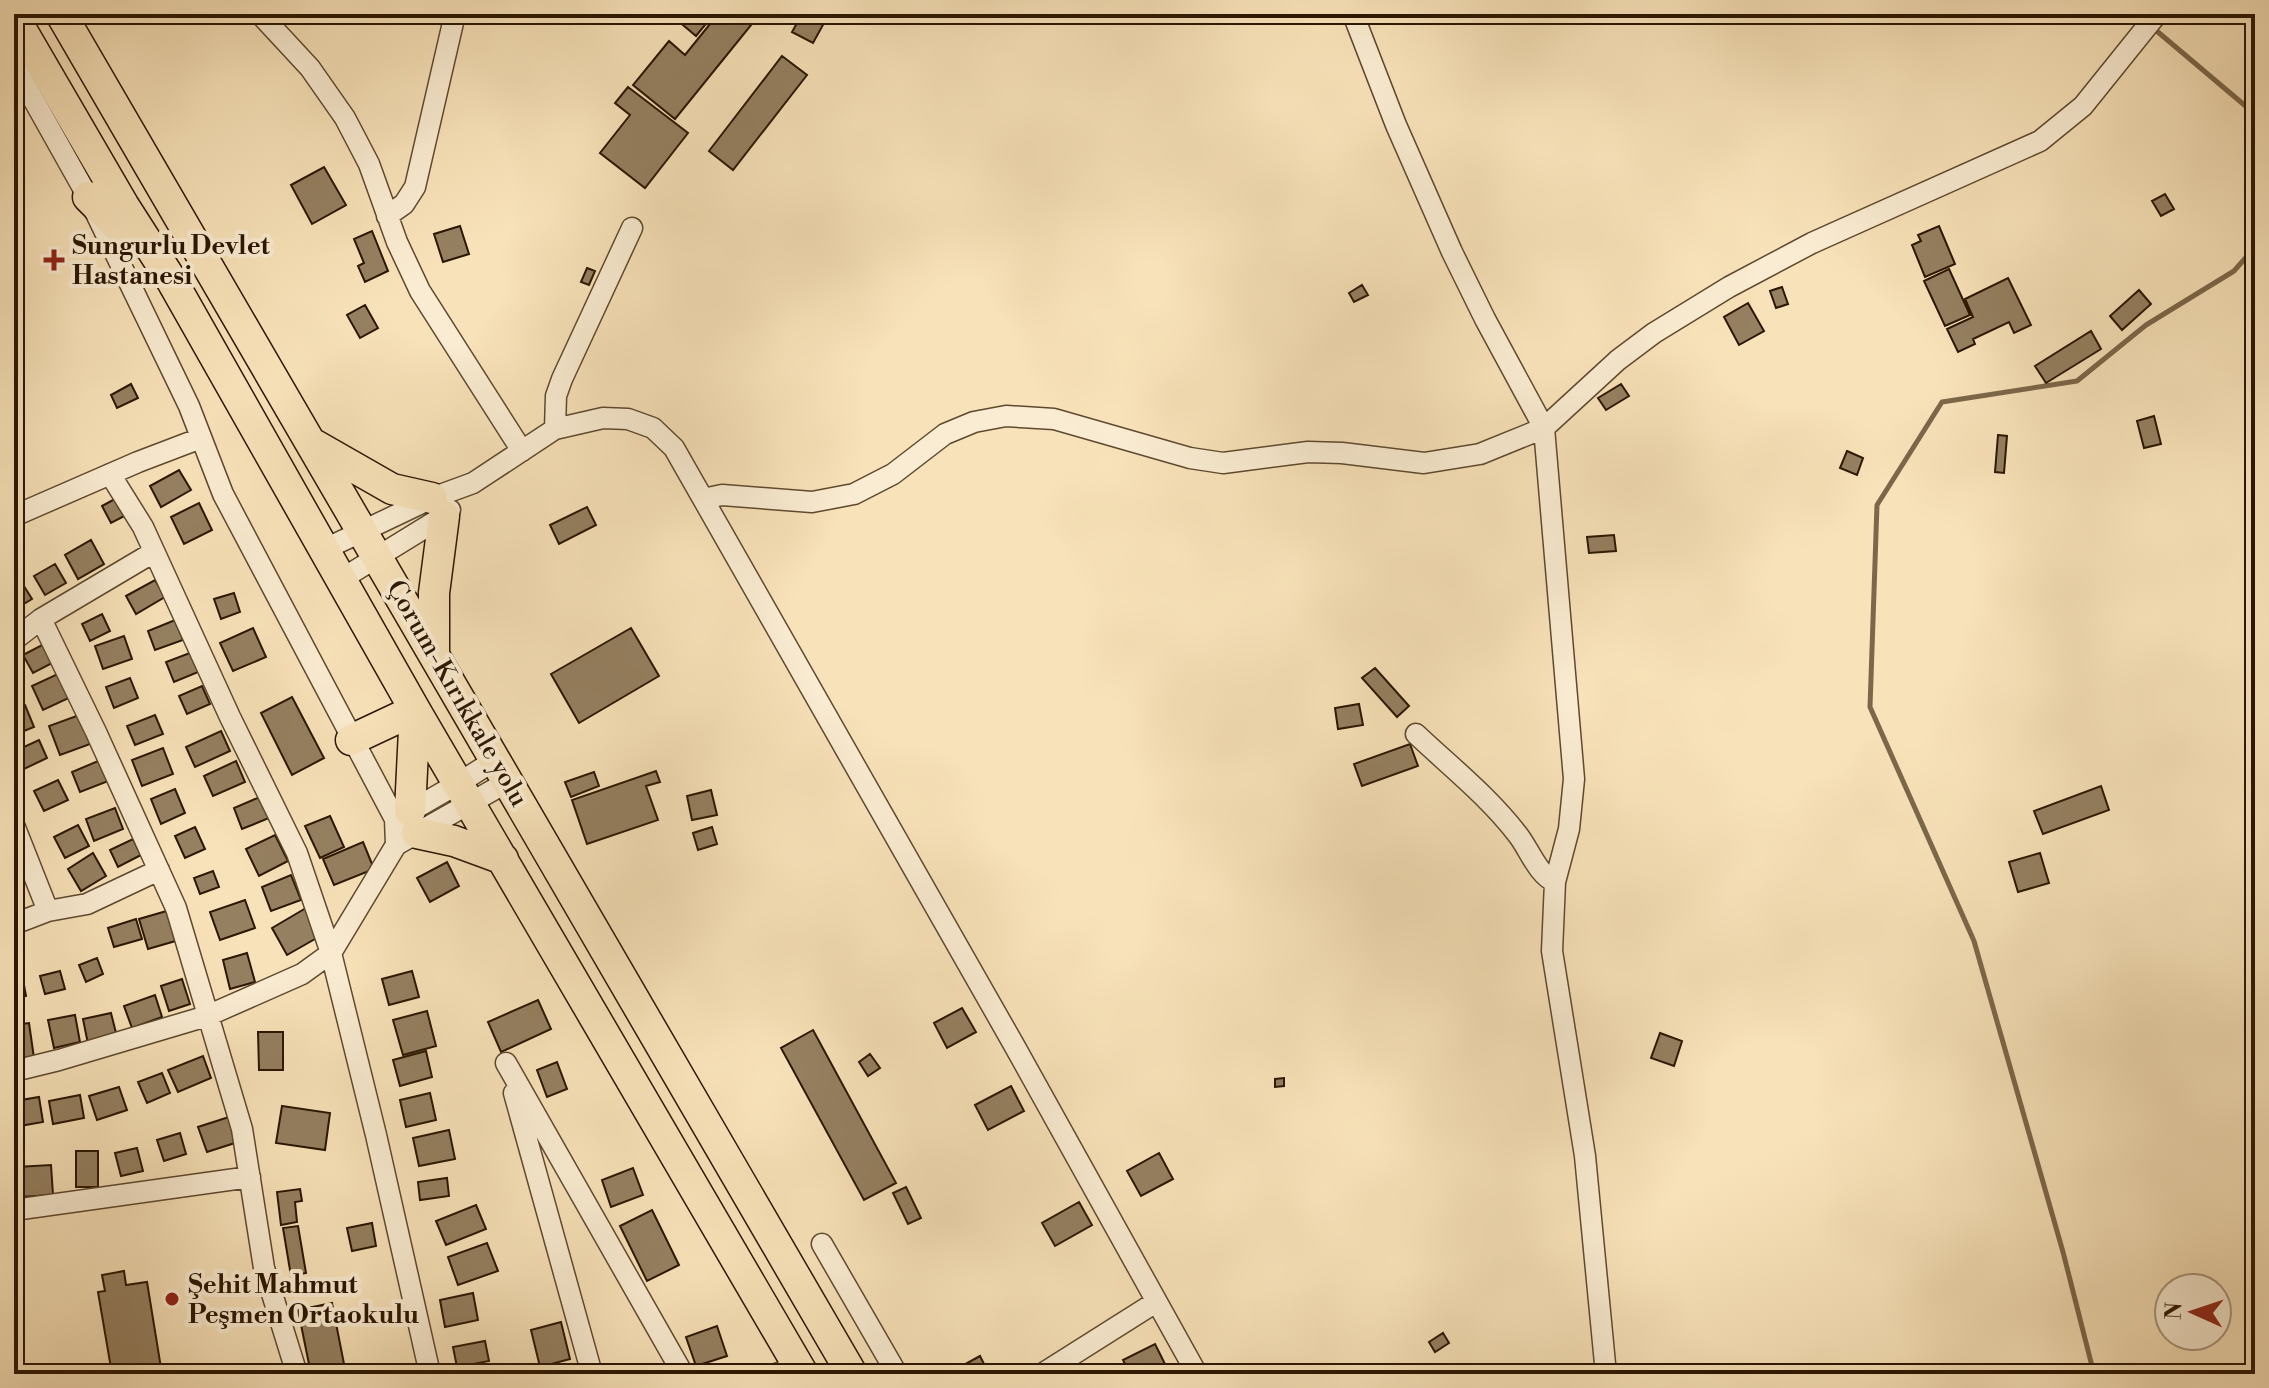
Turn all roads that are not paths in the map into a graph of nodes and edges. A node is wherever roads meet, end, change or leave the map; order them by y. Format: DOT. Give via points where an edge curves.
graph roads {
  1 [pos="61,14"];
  2 [pos="260,14"];
  3 [pos="455,14"];
  4 [pos="1353,14"];
  5 [pos="2156,16"];
  6 [pos="14,17"];
  7 [pos="14,65"];
  8 [pos="88,197"];
  9 [pos="387,216"];
  10 [pos="632,228"];
  11 [pos="172,281"];
  12 [pos="1544,428"];
  13 [pos="555,429"];
  14 [pos="201,438"];
  15 [pos="311,442"];
  16 [pos="522,451"];
  17 [pos="110,474"];
  18 [pos="703,499"];
  19 [pos="438,507"];
  20 [pos="14,516"];
  21 [pos="362,530"];
  22 [pos="323,550"];
  23 [pos="154,552"];
  24 [pos="378,557"];
  25 [pos="340,580"];
  26 [pos="41,619"];
  27 [pos="14,640"];
  28 [pos="434,655"];
  29 [pos="415,710"];
  30 [pos="1416,734"];
  31 [pos="351,740"];
  32 [pos="502,770"];
  33 [pos="465,793"];
  34 [pos="14,825"];
  35 [pos="404,827"];
  36 [pos="503,859"];
  37 [pos="159,870"];
  38 [pos="1555,882"];
  39 [pos="48,911"];
  40 [pos="14,924"];
  41 [pos="331,953"];
  42 [pos="207,1016"];
  43 [pos="14,1071"];
  44 [pos="250,1177"];
  45 [pos="14,1210"];
  46 [pos="822,1244"];
  47 [pos="1156,1302"];
  48 [pos="792,1371"];
  49 [pos="297,1374"];
  50 [pos="430,1374"];
  51 [pos="592,1374"];
  52 [pos="683,1374"];
  53 [pos="852,1374"];
  54 [pos="897,1374"];
  55 [pos="1042,1374"];
  56 [pos="1197,1374"];
  57 [pos="1606,1374"];
  1 -- 15 [label="highway, Çorum-Kırıkkale yolu"];
  2 -- 9 [label="street" via="310,68 345,118"];
  3 -- 9 [label="street" via="415,187"];
  4 -- 12 [label="street" via="1452,252"];
  5 -- 12 [label="street" via="2083,106 2040,141 1729,287 1618,360"];
  6 -- 11 [label="highway, Çorum-Kırıkkale yolu"];
  7 -- 8 [label="street"];
  8 -- 11 [label="highway"];
  8 -- 14 [label="street"];
  9 -- 16 [label="street" via="420,291"];
  10 -- 13 [label="street" via="562,379"];
  11 -- 22 [label="highway, Çorum-Kırıkkale yolu"];
  12 -- 18 [label="street" via="1480,454 1446,461 1402,462 1322,452 1223,463 1054,419 1006,416 945,434 893,474 854,494 812,502 722,495"];
  12 -- 38 [label="street" via="1574,779 1569,829"];
  13 -- 16 [label="street"];
  13 -- 18 [label="street" via="603,418 641,422 674,448"];
  14 -- 17 [label="street"];
  14 -- 31 [label="street" via="223,494"];
  15 -- 19 [label="highway" via="392,489"];
  15 -- 21 [label="highway, Çorum-Kırıkkale yolu"];
  16 -- 19 [label="street"];
  17 -- 20 [label="street"];
  17 -- 23 [label="street"];
  18 -- 47 [label="street"];
  19 -- 21 [label="street"];
  19 -- 24 [label="street"];
  19 -- 28 [label="highway"];
  21 -- 22 [label="street"];
  21 -- 24 [label="highway, Çorum-Kırıkkale yolu"];
  22 -- 25 [label="highway, Çorum-Kırıkkale yolu"];
  23 -- 26 [label="street"];
  23 -- 41 [label="street" via="297,853"];
  24 -- 25 [label="street"];
  24 -- 28 [label="highway, Çorum-Kırıkkale yolu"];
  25 -- 29 [label="highway, Çorum-Kırıkkale yolu"];
  26 -- 27 [label="street"];
  26 -- 37 [label="street"];
  28 -- 32 [label="highway, Çorum-Kırıkkale yolu"];
  29 -- 31 [label="highway"];
  29 -- 33 [label="highway, Çorum-Kırıkkale yolu"];
  29 -- 35 [label="highway"];
  30 -- 38 [label="street" via="1502,815 1545,876"];
  31 -- 35 [label="street"];
  32 -- 33 [label="street"];
  32 -- 53 [label="highway, Çorum-Kırıkkale yolu"];
  33 -- 35 [label="street"];
  33 -- 36 [label="highway, Çorum-Kırıkkale yolu"];
  34 -- 39 [label="street"];
  35 -- 36 [label="highway"];
  35 -- 41 [label="street"];
  36 -- 48 [label="highway, Çorum-Kırıkkale yolu"];
  37 -- 39 [label="street" via="87,904"];
  37 -- 42 [label="street" via="176,908"];
  38 -- 57 [label="street" via="1554,975 1577,1093"];
  39 -- 40 [label="street"];
  41 -- 42 [label="street" via="302,974"];
  41 -- 50 [label="street"];
  42 -- 43 [label="street"];
  42 -- 44 [label="street" via="242,1129"];
  44 -- 45 [label="street"];
  44 -- 49 [label="street" via="264,1268"];
  46 -- 54 [label="street"];
  47 -- 55 [label="street"];
  47 -- 56 [label="street"];
  51 -- 52 [label="street" via="506,1063"];
}
